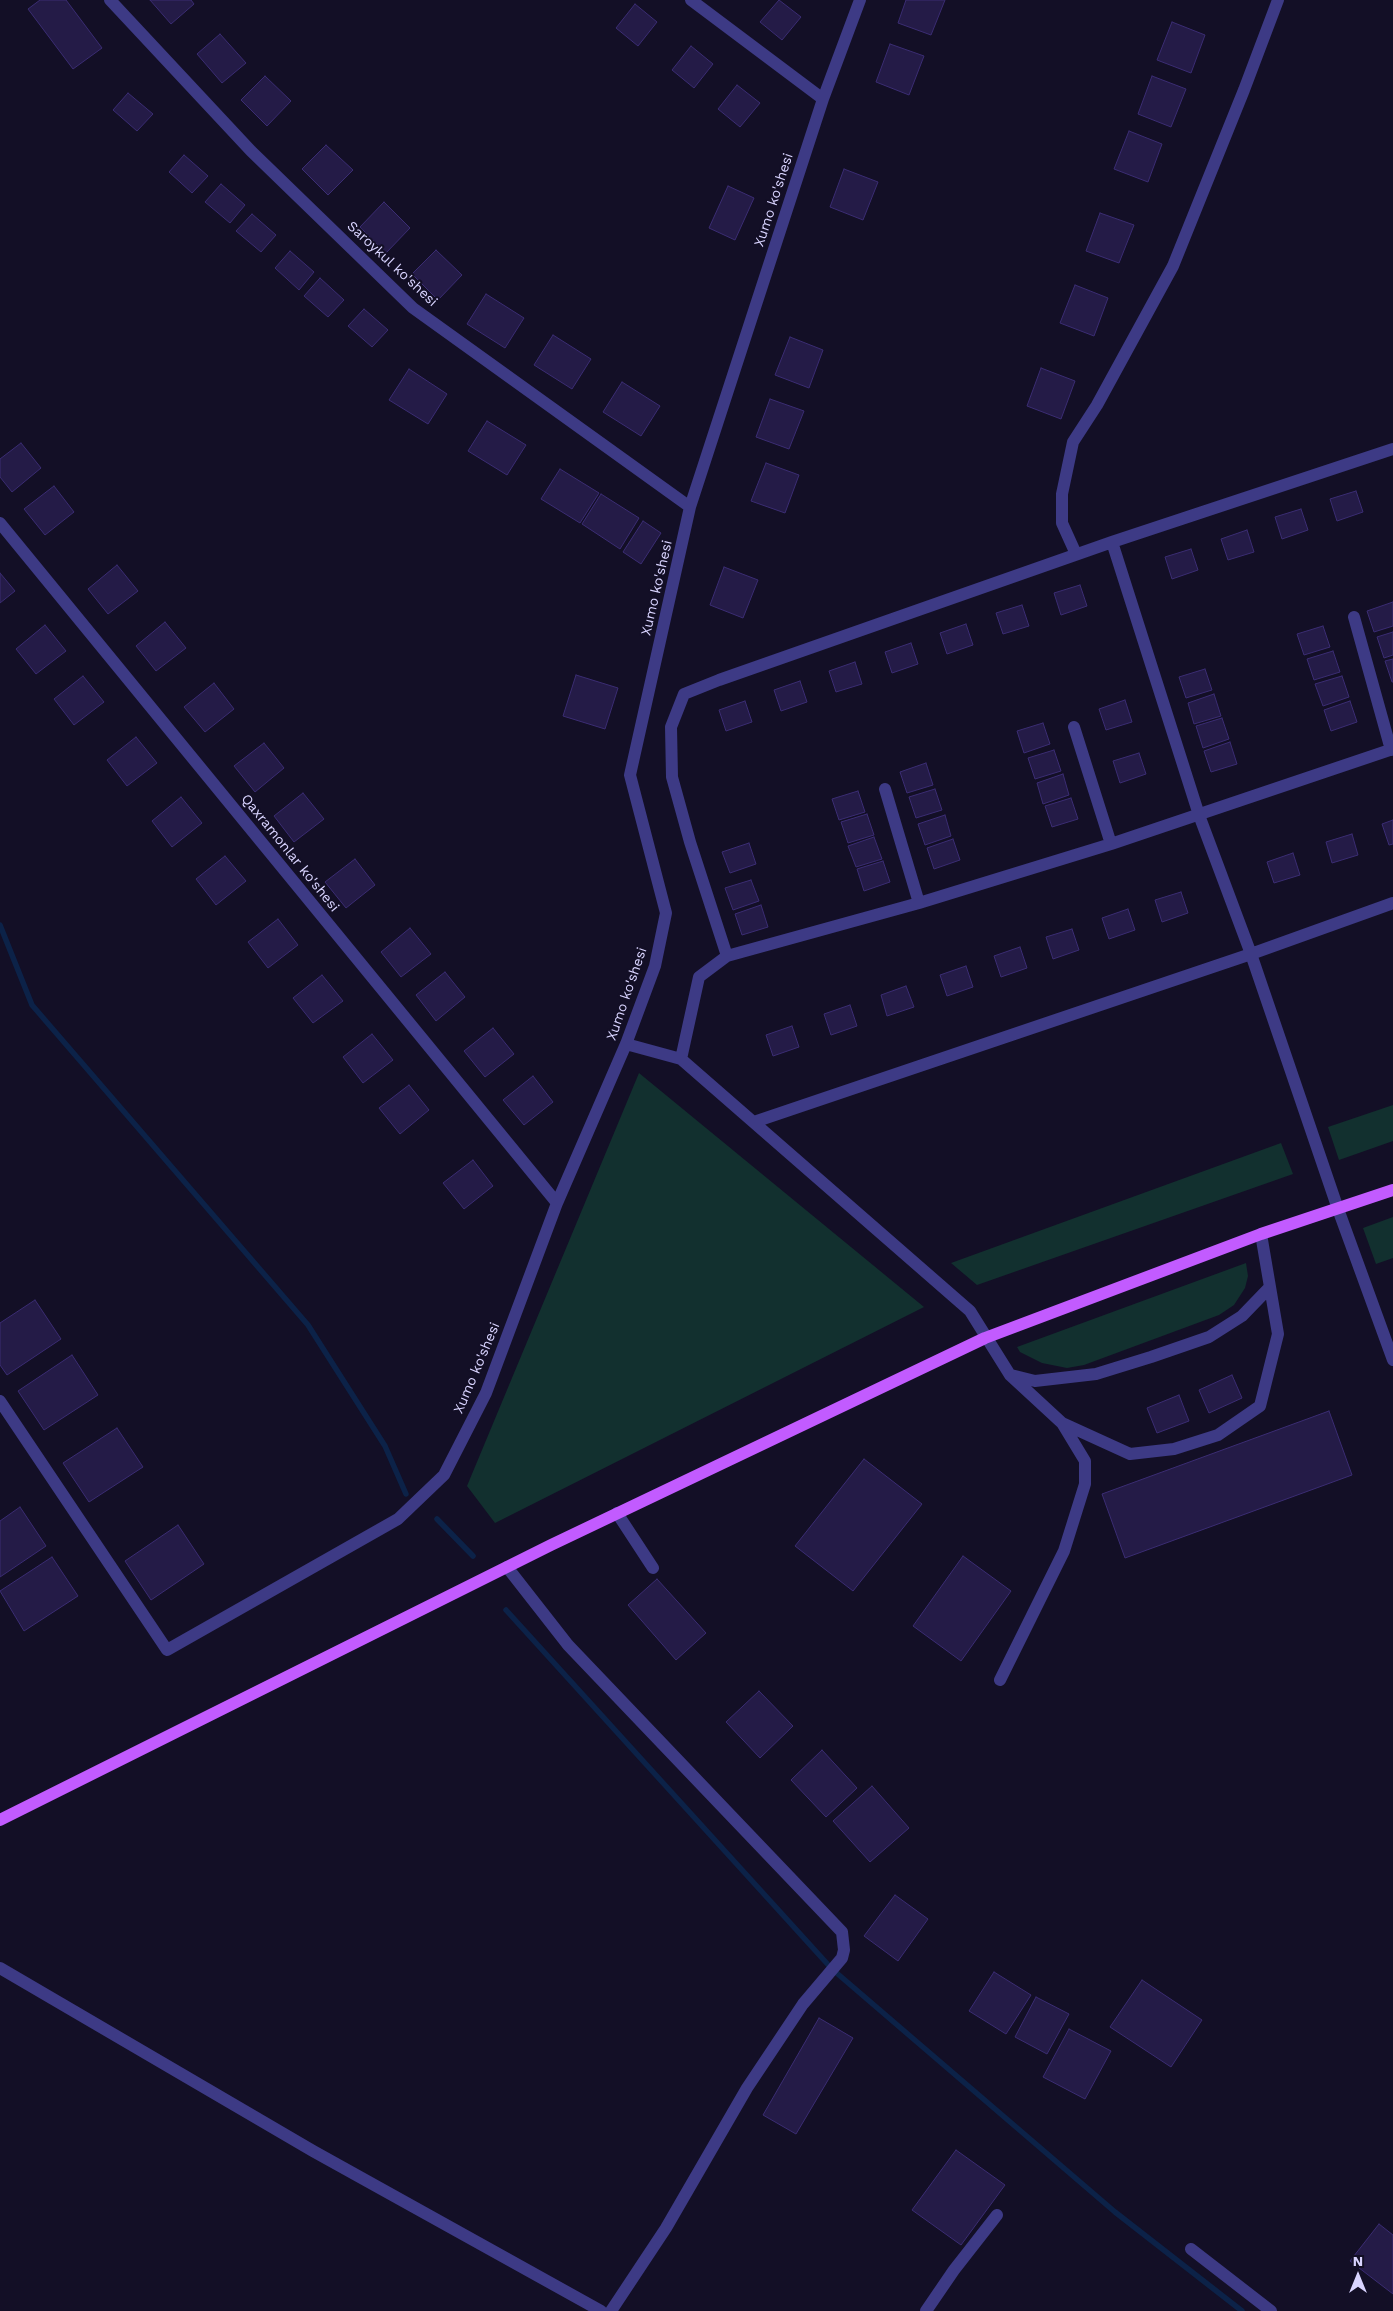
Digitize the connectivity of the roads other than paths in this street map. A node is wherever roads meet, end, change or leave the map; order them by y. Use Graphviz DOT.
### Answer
graph roads {
  1 [pos="110,0"];
  2 [pos="691,0"];
  3 [pos="860,0"];
  4 [pos="1278,0"];
  5 [pos="822,100"];
  6 [pos="1393,449"];
  7 [pos="690,507"];
  8 [pos="0,523"];
  9 [pos="1112,542"];
  10 [pos="1076,554"];
  11 [pos="1354,617"];
  12 [pos="1074,727"];
  13 [pos="1392,750"];
  14 [pos="885,789"];
  15 [pos="1199,814"];
  16 [pos="1111,844"];
  17 [pos="1393,902"];
  18 [pos="919,903"];
  19 [pos="1251,954"];
  20 [pos="727,956"];
  21 [pos="626,1044"];
  22 [pos="681,1059"];
  23 [pos="754,1122"];
  24 [pos="1393,1190"];
  25 [pos="557,1203"];
  26 [pos="1338,1210"];
  27 [pos="1261,1234"];
  28 [pos="1270,1286"];
  29 [pos="985,1338"];
  30 [pos="1393,1360"];
  31 [pos="1010,1375"];
  32 [pos="0,1401"];
  33 [pos="1062,1423"];
  34 [pos="617,1513"];
  35 [pos="507,1567"];
  36 [pos="653,1568"];
  37 [pos="1000,1680"];
  38 [pos="0,1820"];
  39 [pos="0,1968"];
  40 [pos="997,2215"];
  41 [pos="1192,2249"];
  42 [pos="601,2311"];
  43 [pos="611,2311"];
  44 [pos="926,2311"];
  45 [pos="1271,2311"];
  1 -- 7 [label="street, Saroykul ko'shesi"];
  2 -- 5 [label="street"];
  3 -- 5 [label="street, Xumo ko'shesi"];
  4 -- 10 [label="street"];
  5 -- 7 [label="street, Xumo ko'shesi"];
  6 -- 9 [label="street"];
  7 -- 21 [label="street, Xumo ko'shesi"];
  8 -- 25 [label="street, Qaxramonlar ko'shesi"];
  9 -- 10 [label="street"];
  9 -- 15 [label="street"];
  10 -- 20 [label="street"];
  11 -- 13 [label="street"];
  12 -- 16 [label="street"];
  13 -- 15 [label="street"];
  14 -- 18 [label="street"];
  15 -- 16 [label="street"];
  15 -- 19 [label="street"];
  16 -- 18 [label="street"];
  17 -- 19 [label="street"];
  18 -- 20 [label="street"];
  19 -- 23 [label="street"];
  19 -- 26 [label="street"];
  20 -- 22 [label="street"];
  21 -- 22 [label="street"];
  21 -- 25 [label="street, Xumo ko'shesi"];
  22 -- 23 [label="street"];
  23 -- 29 [label="street"];
  24 -- 26 [label="main road"];
  25 -- 32 [label="street, Xumo ko'shesi"];
  26 -- 27 [label="main road"];
  26 -- 30 [label="street"];
  27 -- 28 [label="street"];
  27 -- 29 [label="main road"];
  28 -- 31 [label="street"];
  28 -- 33 [label="street"];
  29 -- 31 [label="street"];
  29 -- 34 [label="main road"];
  31 -- 33 [label="street"];
  33 -- 37 [label="street"];
  34 -- 35 [label="main road"];
  34 -- 36 [label="street"];
  35 -- 38 [label="main road"];
  35 -- 43 [label="street"];
  39 -- 42 [label="street"];
  40 -- 44 [label="street"];
  41 -- 45 [label="street"];
}
